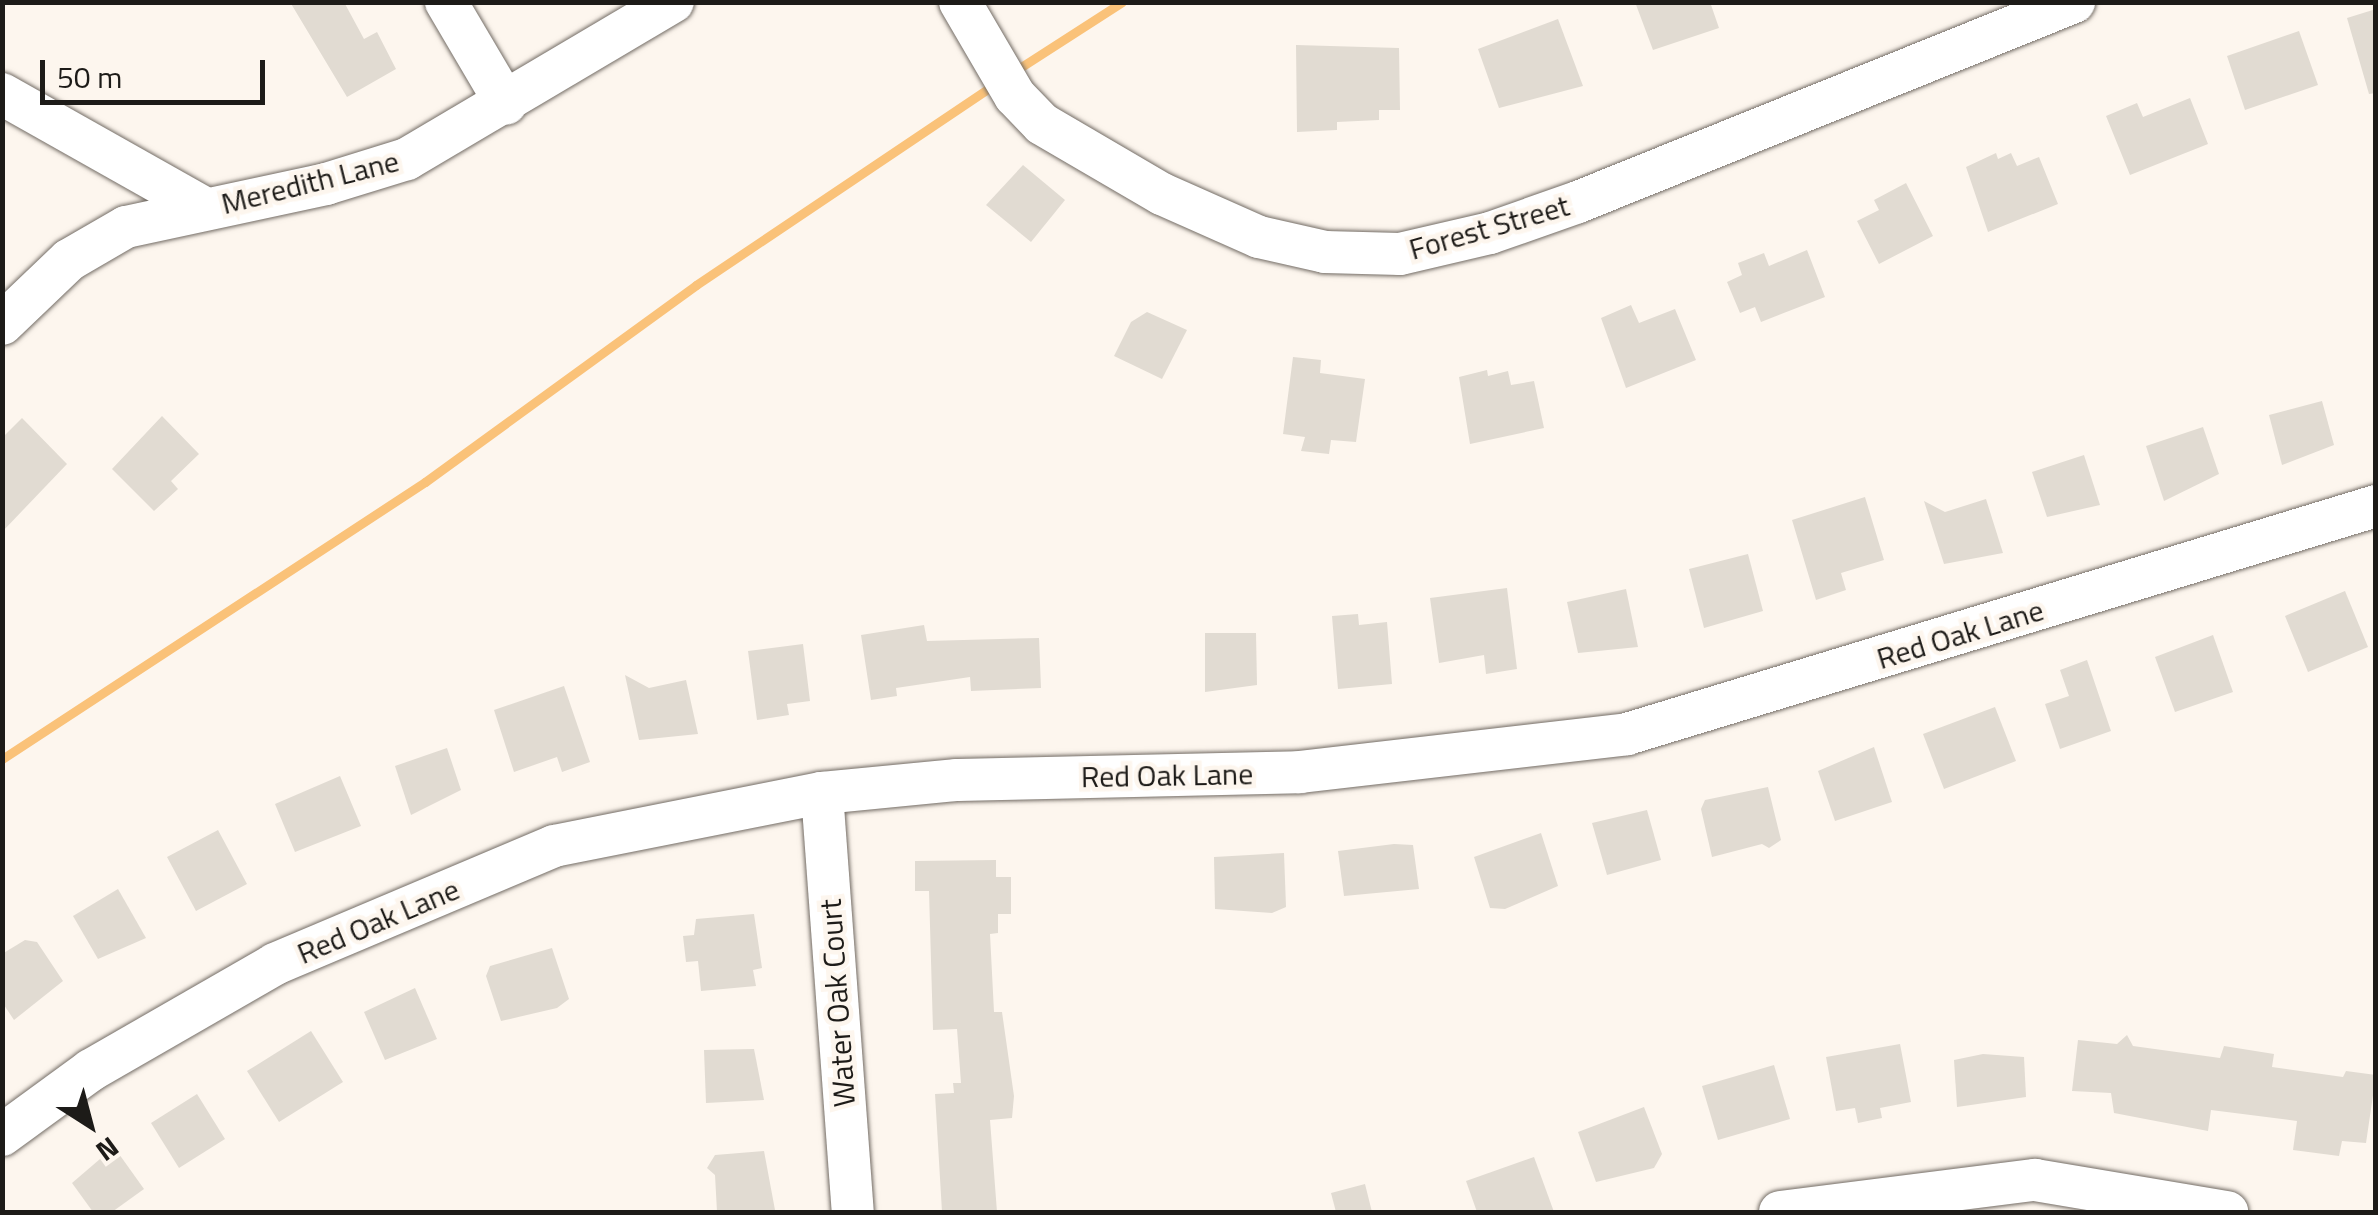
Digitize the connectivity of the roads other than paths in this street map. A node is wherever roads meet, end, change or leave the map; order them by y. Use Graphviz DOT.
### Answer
graph roads {
  1 [pos="446,2"];
  2 [pos="673,2"];
  3 [pos="960,2"];
  4 [pos="2074,2"];
  5 [pos="2,94"];
  6 [pos="506,104"];
  7 [pos="204,208"];
  8 [pos="2,324"];
  9 [pos="2376,506"];
  10 [pos="822,793"];
  11 [pos="2,1136"];
  12 [pos="853,1212"];
  13 [pos="1780,1212"];
  14 [pos="2228,1212"];
  1 -- 6 [label="street"];
  2 -- 6 [label="street, Meredith Lane"];
  3 -- 4 [label="street, Forest Street"];
  5 -- 7 [label="street"];
  6 -- 7 [label="street, Meredith Lane"];
  7 -- 8 [label="street, Meredith Lane"];
  9 -- 10 [label="street, Red Oak Lane"];
  10 -- 11 [label="street, Red Oak Lane"];
  10 -- 12 [label="street, Water Oak Court"];
  13 -- 14 [label="street"];
}
